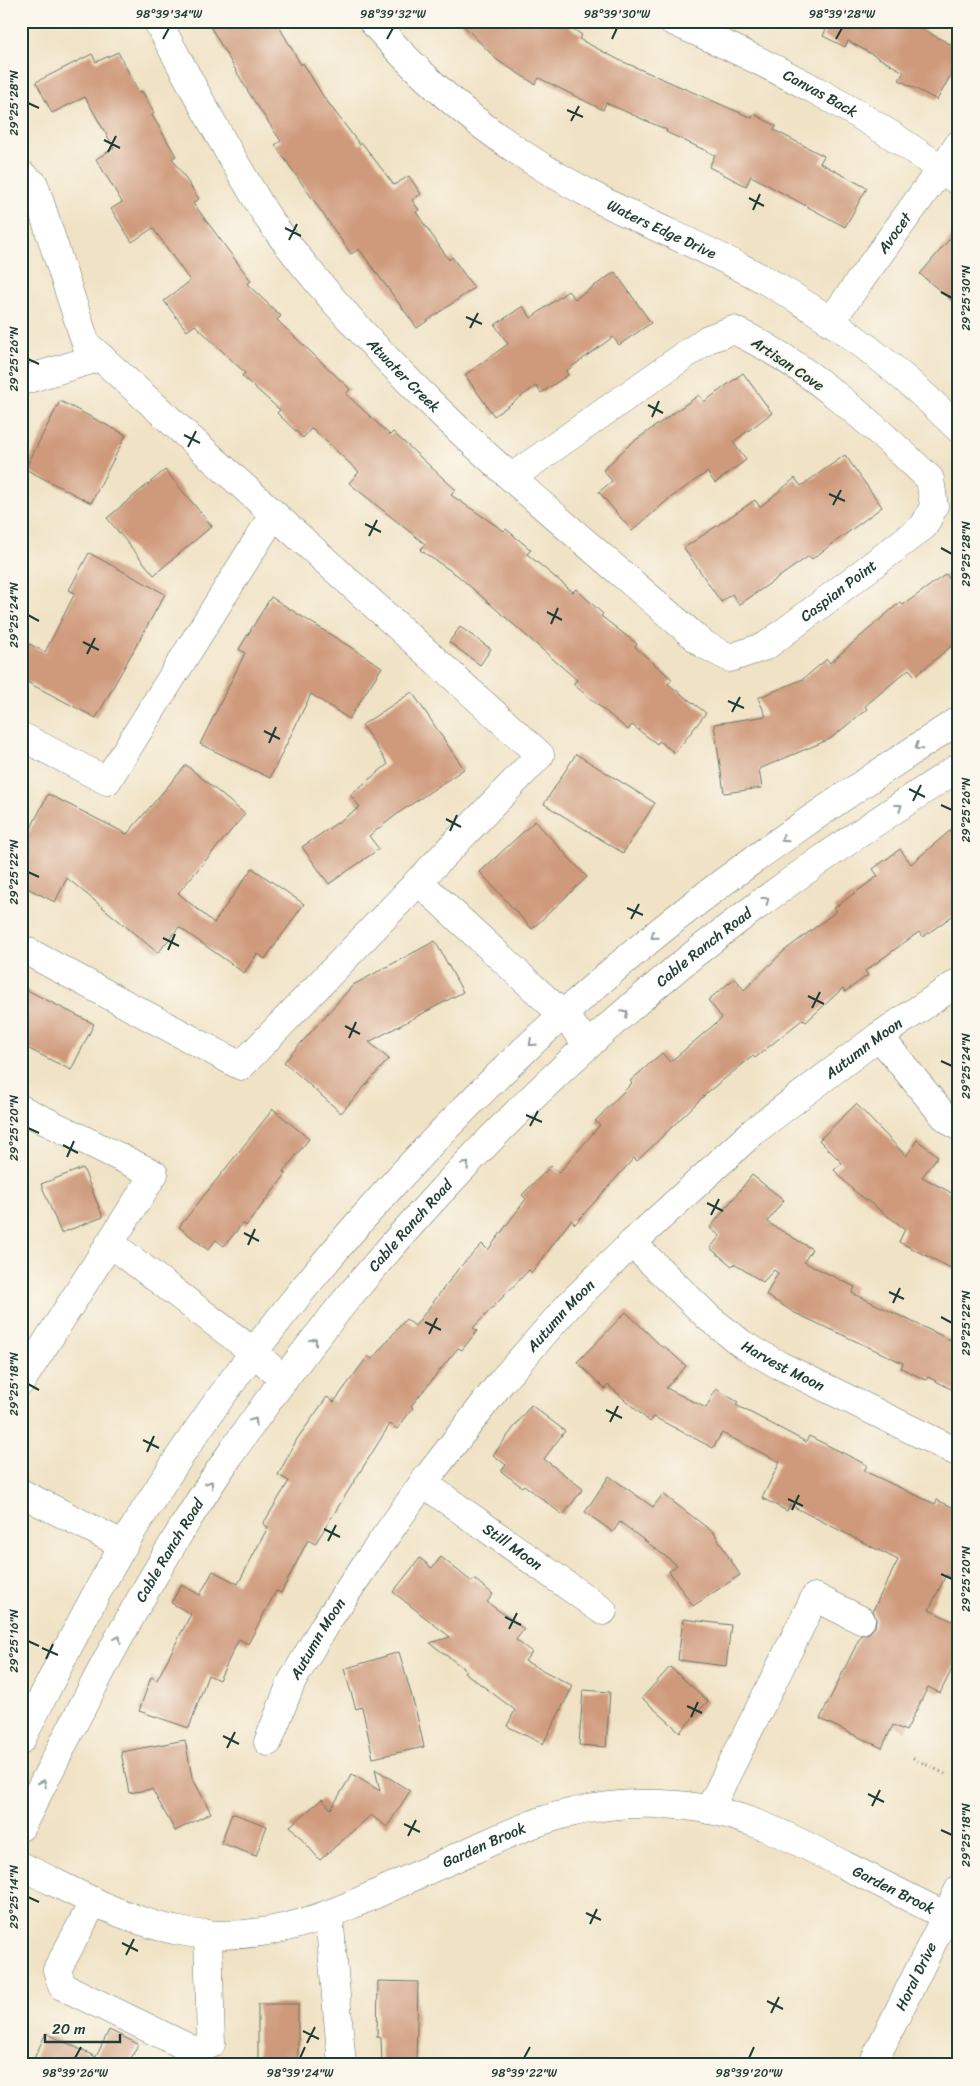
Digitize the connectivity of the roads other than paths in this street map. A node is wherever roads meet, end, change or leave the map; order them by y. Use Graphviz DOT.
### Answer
graph roads {
  1 [pos="157,21"];
  2 [pos="372,21"];
  3 [pos="672,21"];
  4 [pos="959,144"];
  5 [pos="21,174"];
  6 [pos="950,175"];
  7 [pos="830,322"];
  8 [pos="101,357"];
  9 [pos="21,381"];
  10 [pos="959,428"];
  11 [pos="512,477"];
  12 [pos="934,506"];
  13 [pos="274,514"];
  14 [pos="730,658"];
  15 [pos="959,720"];
  16 [pos="22,737"];
  17 [pos="959,767"];
  18 [pos="418,881"];
  19 [pos="21,948"];
  20 [pos="959,982"];
  21 [pos="563,1015"];
  22 [pos="879,1036"];
  23 [pos="589,1045"];
  24 [pos="21,1109"];
  25 [pos="959,1127"];
  26 [pos="110,1243"];
  27 [pos="632,1243"];
  28 [pos="255,1353"];
  29 [pos="284,1380"];
  30 [pos="21,1382"];
  31 [pos="959,1453"];
  32 [pos="424,1483"];
  33 [pos="21,1493"];
  34 [pos="124,1545"];
  35 [pos="603,1611"];
  36 [pos="861,1620"];
  37 [pos="21,1740"];
  38 [pos="268,1742"];
  39 [pos="708,1810"];
  40 [pos="21,1827"];
  41 [pos="21,1866"];
  42 [pos="959,1889"];
  43 [pos="94,1901"];
  44 [pos="329,1915"];
  45 [pos="946,1916"];
  46 [pos="208,1934"];
  47 [pos="212,2054"];
  48 [pos="342,2065"];
  49 [pos="872,2065"];
  1 -- 11 [label="street, Atwater Creek"];
  2 -- 7 [label="street, Waters Edge Drive"];
  3 -- 6 [label="street, Canvas Back"];
  4 -- 6 [label="street, Avocet"];
  5 -- 8 [label="street"];
  6 -- 7 [label="street, Avocet"];
  7 -- 10 [label="street, Waters Edge Drive"];
  8 -- 9 [label="street"];
  8 -- 13 [label="street"];
  11 -- 12 [label="street, Artisan Cove"];
  11 -- 14 [label="street, Atwater Creek"];
  12 -- 14 [label="street, Caspian Point"];
  13 -- 16 [label="street"];
  13 -- 18 [label="street"];
  15 -- 21 [label="street, one-way"];
  23 -- 17 [label="street, Cable Ranch Road, one-way"];
  18 -- 19 [label="street"];
  18 -- 21 [label="street"];
  20 -- 22 [label="street, Autumn Moon"];
  21 -- 23 [label="street"];
  21 -- 28 [label="street, one-way"];
  22 -- 25 [label="street"];
  22 -- 27 [label="street, Autumn Moon"];
  29 -- 23 [label="street, Cable Ranch Road, one-way"];
  24 -- 26 [label="street"];
  26 -- 28 [label="street"];
  26 -- 30 [label="street"];
  27 -- 31 [label="street, Harvest Moon"];
  27 -- 32 [label="street, Autumn Moon"];
  28 -- 29 [label="street"];
  28 -- 34 [label="street"];
  40 -- 29 [label="street, Cable Ranch Road, one-way"];
  32 -- 35 [label="street, Still Moon"];
  32 -- 38 [label="street, Autumn Moon"];
  33 -- 34 [label="street"];
  34 -- 37 [label="street"];
  36 -- 39 [label="street"];
  39 -- 44 [label="street, Garden Brook"];
  39 -- 45 [label="street, Garden Brook"];
  41 -- 43 [label="street, Garden Brook"];
  42 -- 45 [label="street, Horal Drive"];
  43 -- 46 [label="street, Garden Brook"];
  43 -- 47 [label="street"];
  44 -- 46 [label="street, Garden Brook"];
  44 -- 48 [label="street"];
  45 -- 49 [label="street, Horal Drive"];
  46 -- 47 [label="street"];
}
